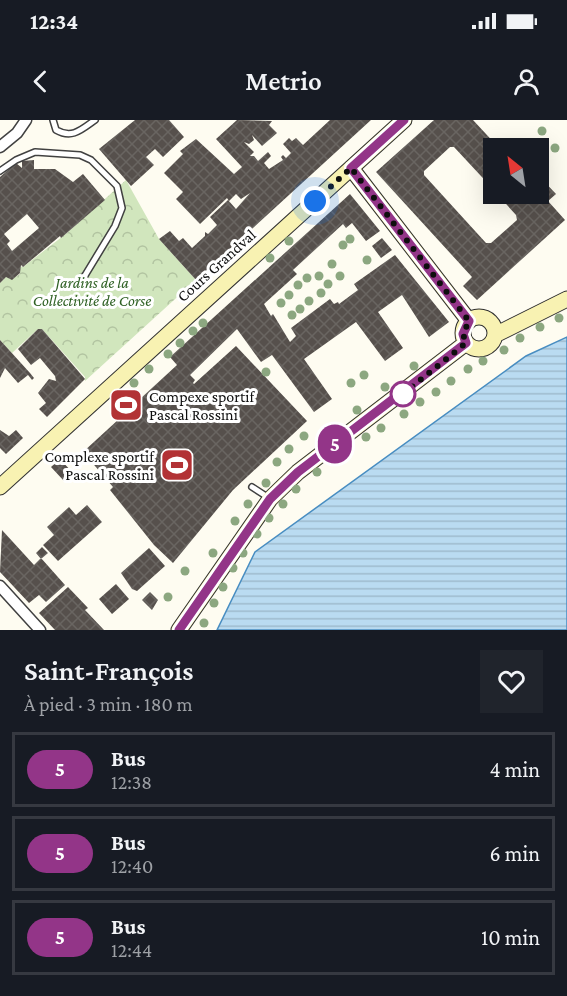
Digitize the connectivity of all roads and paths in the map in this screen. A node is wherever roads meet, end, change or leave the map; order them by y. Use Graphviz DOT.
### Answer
graph roads {
  1 [pos="26,120"];
  2 [pos="53,120"];
  3 [pos="95,120"];
  4 [pos="404,120"];
  5 [pos="0,147"];
  6 [pos="351,168"];
  7 [pos="0,171"];
  8 [pos="81,282"];
  9 [pos="567,299"];
  10 [pos="469,321"];
  11 [pos="495,335"];
  12 [pos="466,343"];
  13 [pos="0,487"];
  14 [pos="252,488"];
  15 [pos="270,499"];
  16 [pos="0,586"];
  17 [pos="40,630"];
  18 [pos="179,630"];
  1 -- 5 [label="street"];
  2 -- 3 [label="lane"];
  4 -- 6 [label="main road, Cours Grandval"];
  6 -- 10 [label="main road"];
  6 -- 13 [label="main road, Cours Grandval"];
  7 -- 8 [label="lane"];
  9 -- 11 [label="main road"];
  10 -- 11 [label="main road"];
  10 -- 12 [label="main road"];
  11 -- 12 [label="main road"];
  12 -- 15 [label="main road"];
  14 -- 15 [label="lane"];
  15 -- 18 [label="main road"];
  16 -- 17 [label="street"];
}
